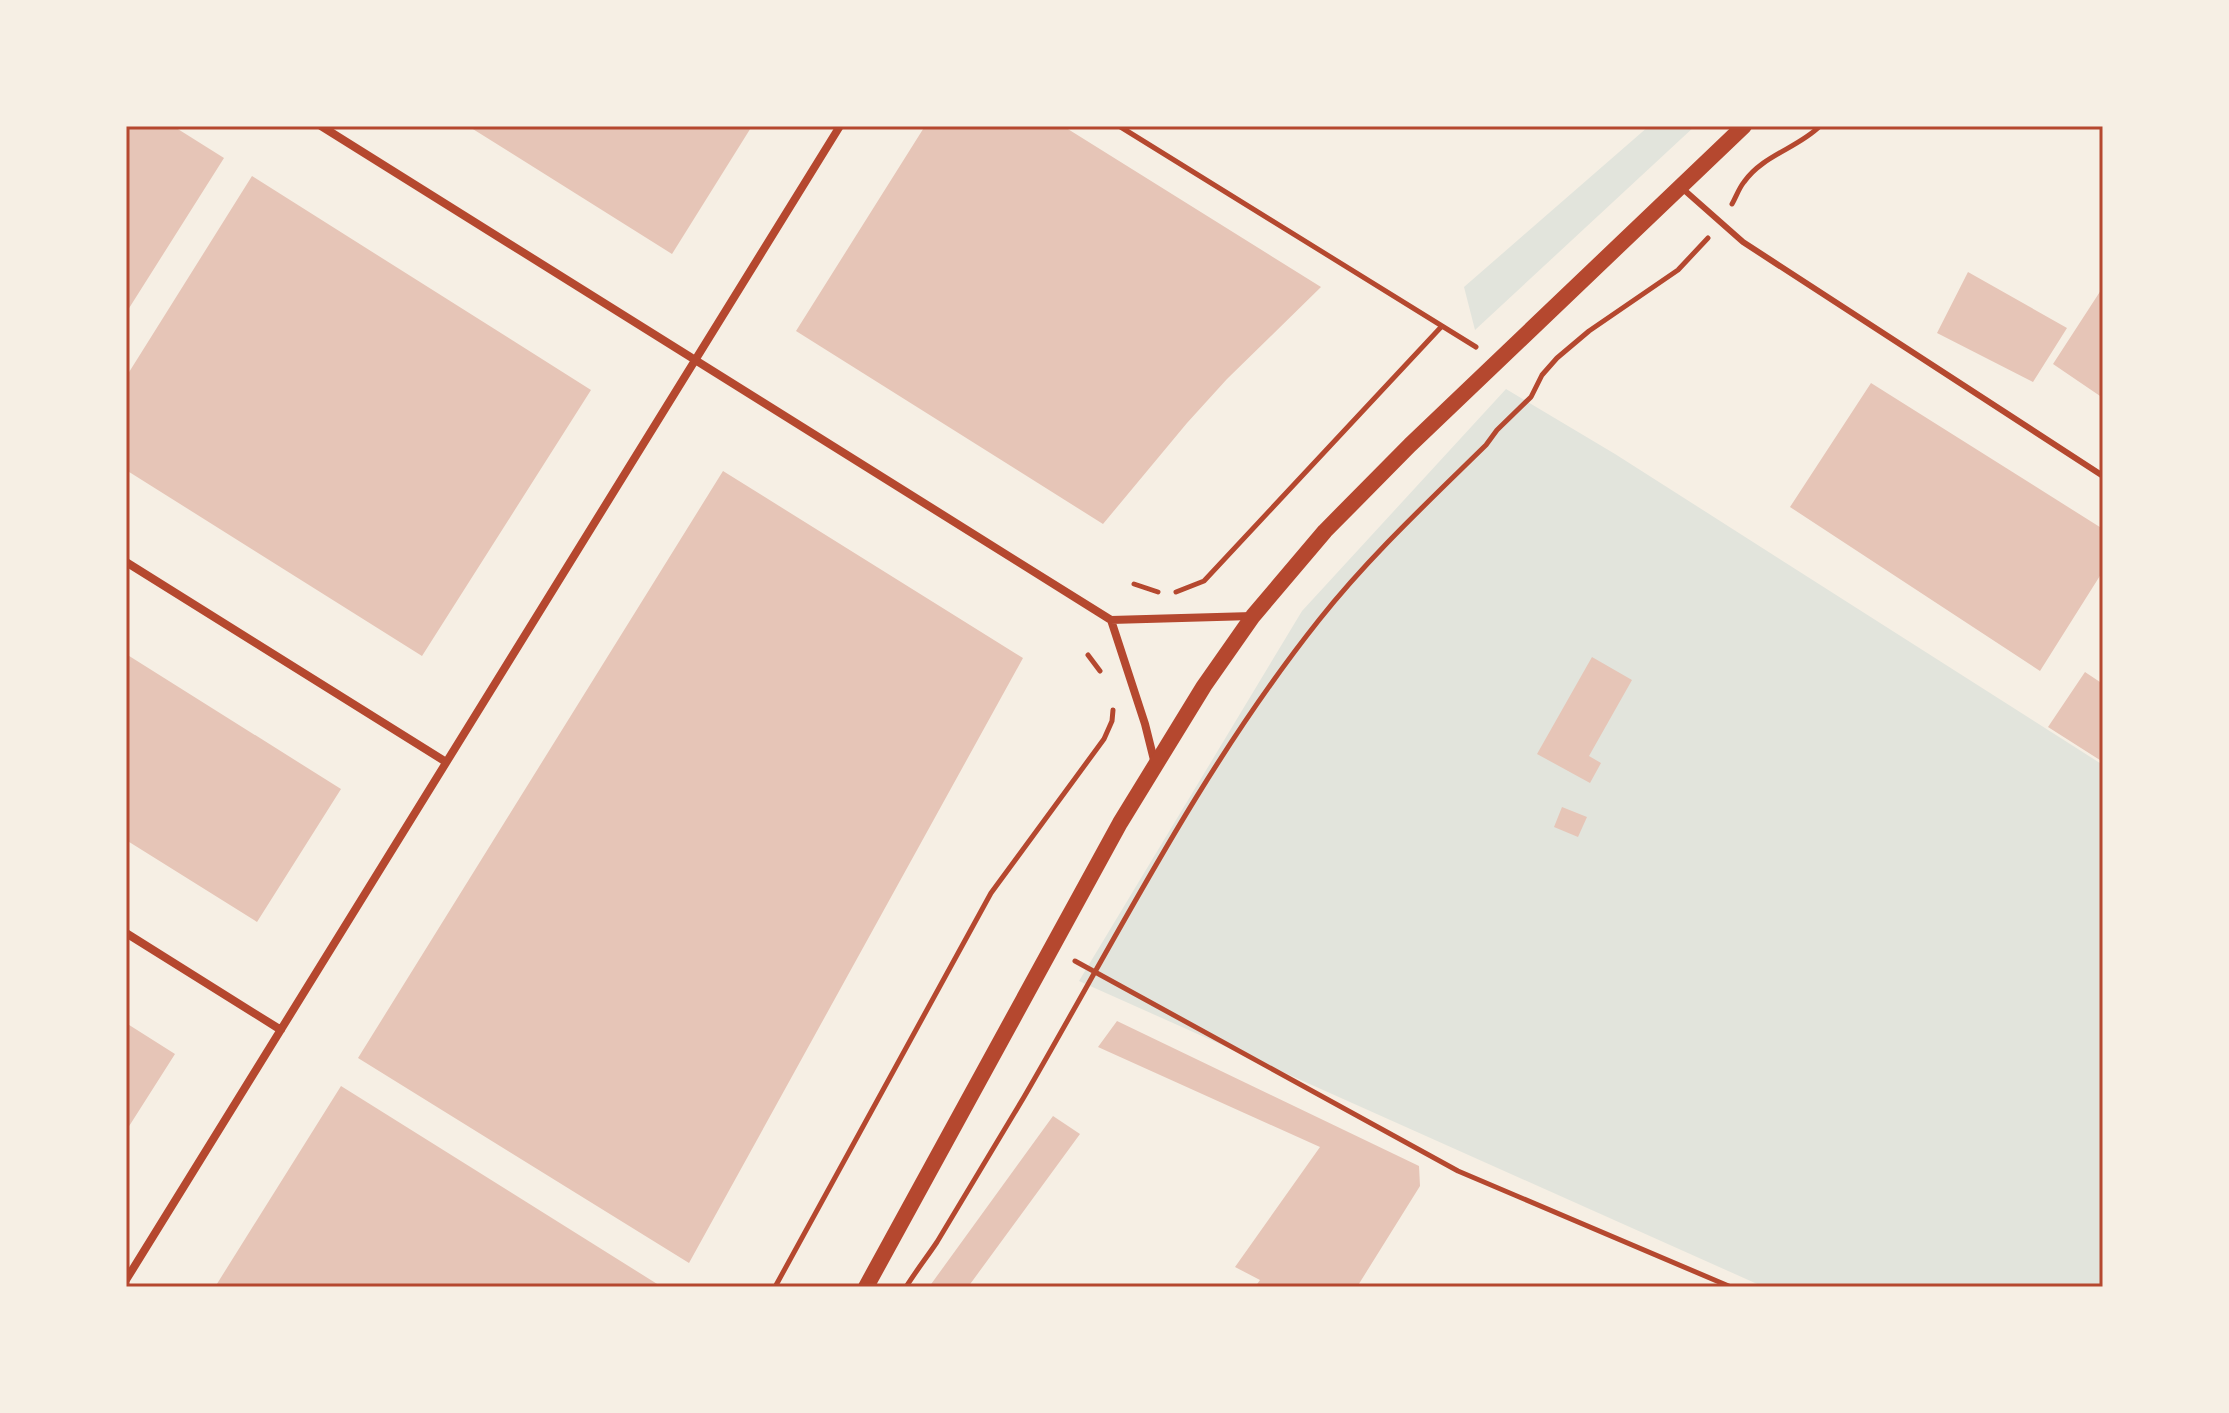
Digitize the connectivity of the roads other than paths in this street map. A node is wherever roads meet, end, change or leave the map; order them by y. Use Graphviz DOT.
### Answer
graph roads {
  1 [pos="321,126"];
  2 [pos="840,126"];
  3 [pos="1744,126"];
  4 [pos="1680,186"];
  5 [pos="695,360"];
  6 [pos="2103,476"];
  7 [pos="126,562"];
  8 [pos="1253,616"];
  9 [pos="1111,620"];
  10 [pos="446,762"];
  11 [pos="1155,764"];
  12 [pos="126,933"];
  13 [pos="281,1030"];
  14 [pos="126,1280"];
  15 [pos="866,1287"];
  1 -- 5 [label="street"];
  2 -- 5 [label="street"];
  3 -- 4 [label="main road"];
  4 -- 6 [label="lane"];
  4 -- 8 [label="main road"];
  5 -- 9 [label="street"];
  5 -- 10 [label="street"];
  7 -- 10 [label="street"];
  8 -- 9 [label="street"];
  8 -- 11 [label="main road"];
  9 -- 11 [label="street"];
  10 -- 13 [label="street"];
  11 -- 15 [label="main road"];
  12 -- 13 [label="street"];
  13 -- 14 [label="street"];
}
